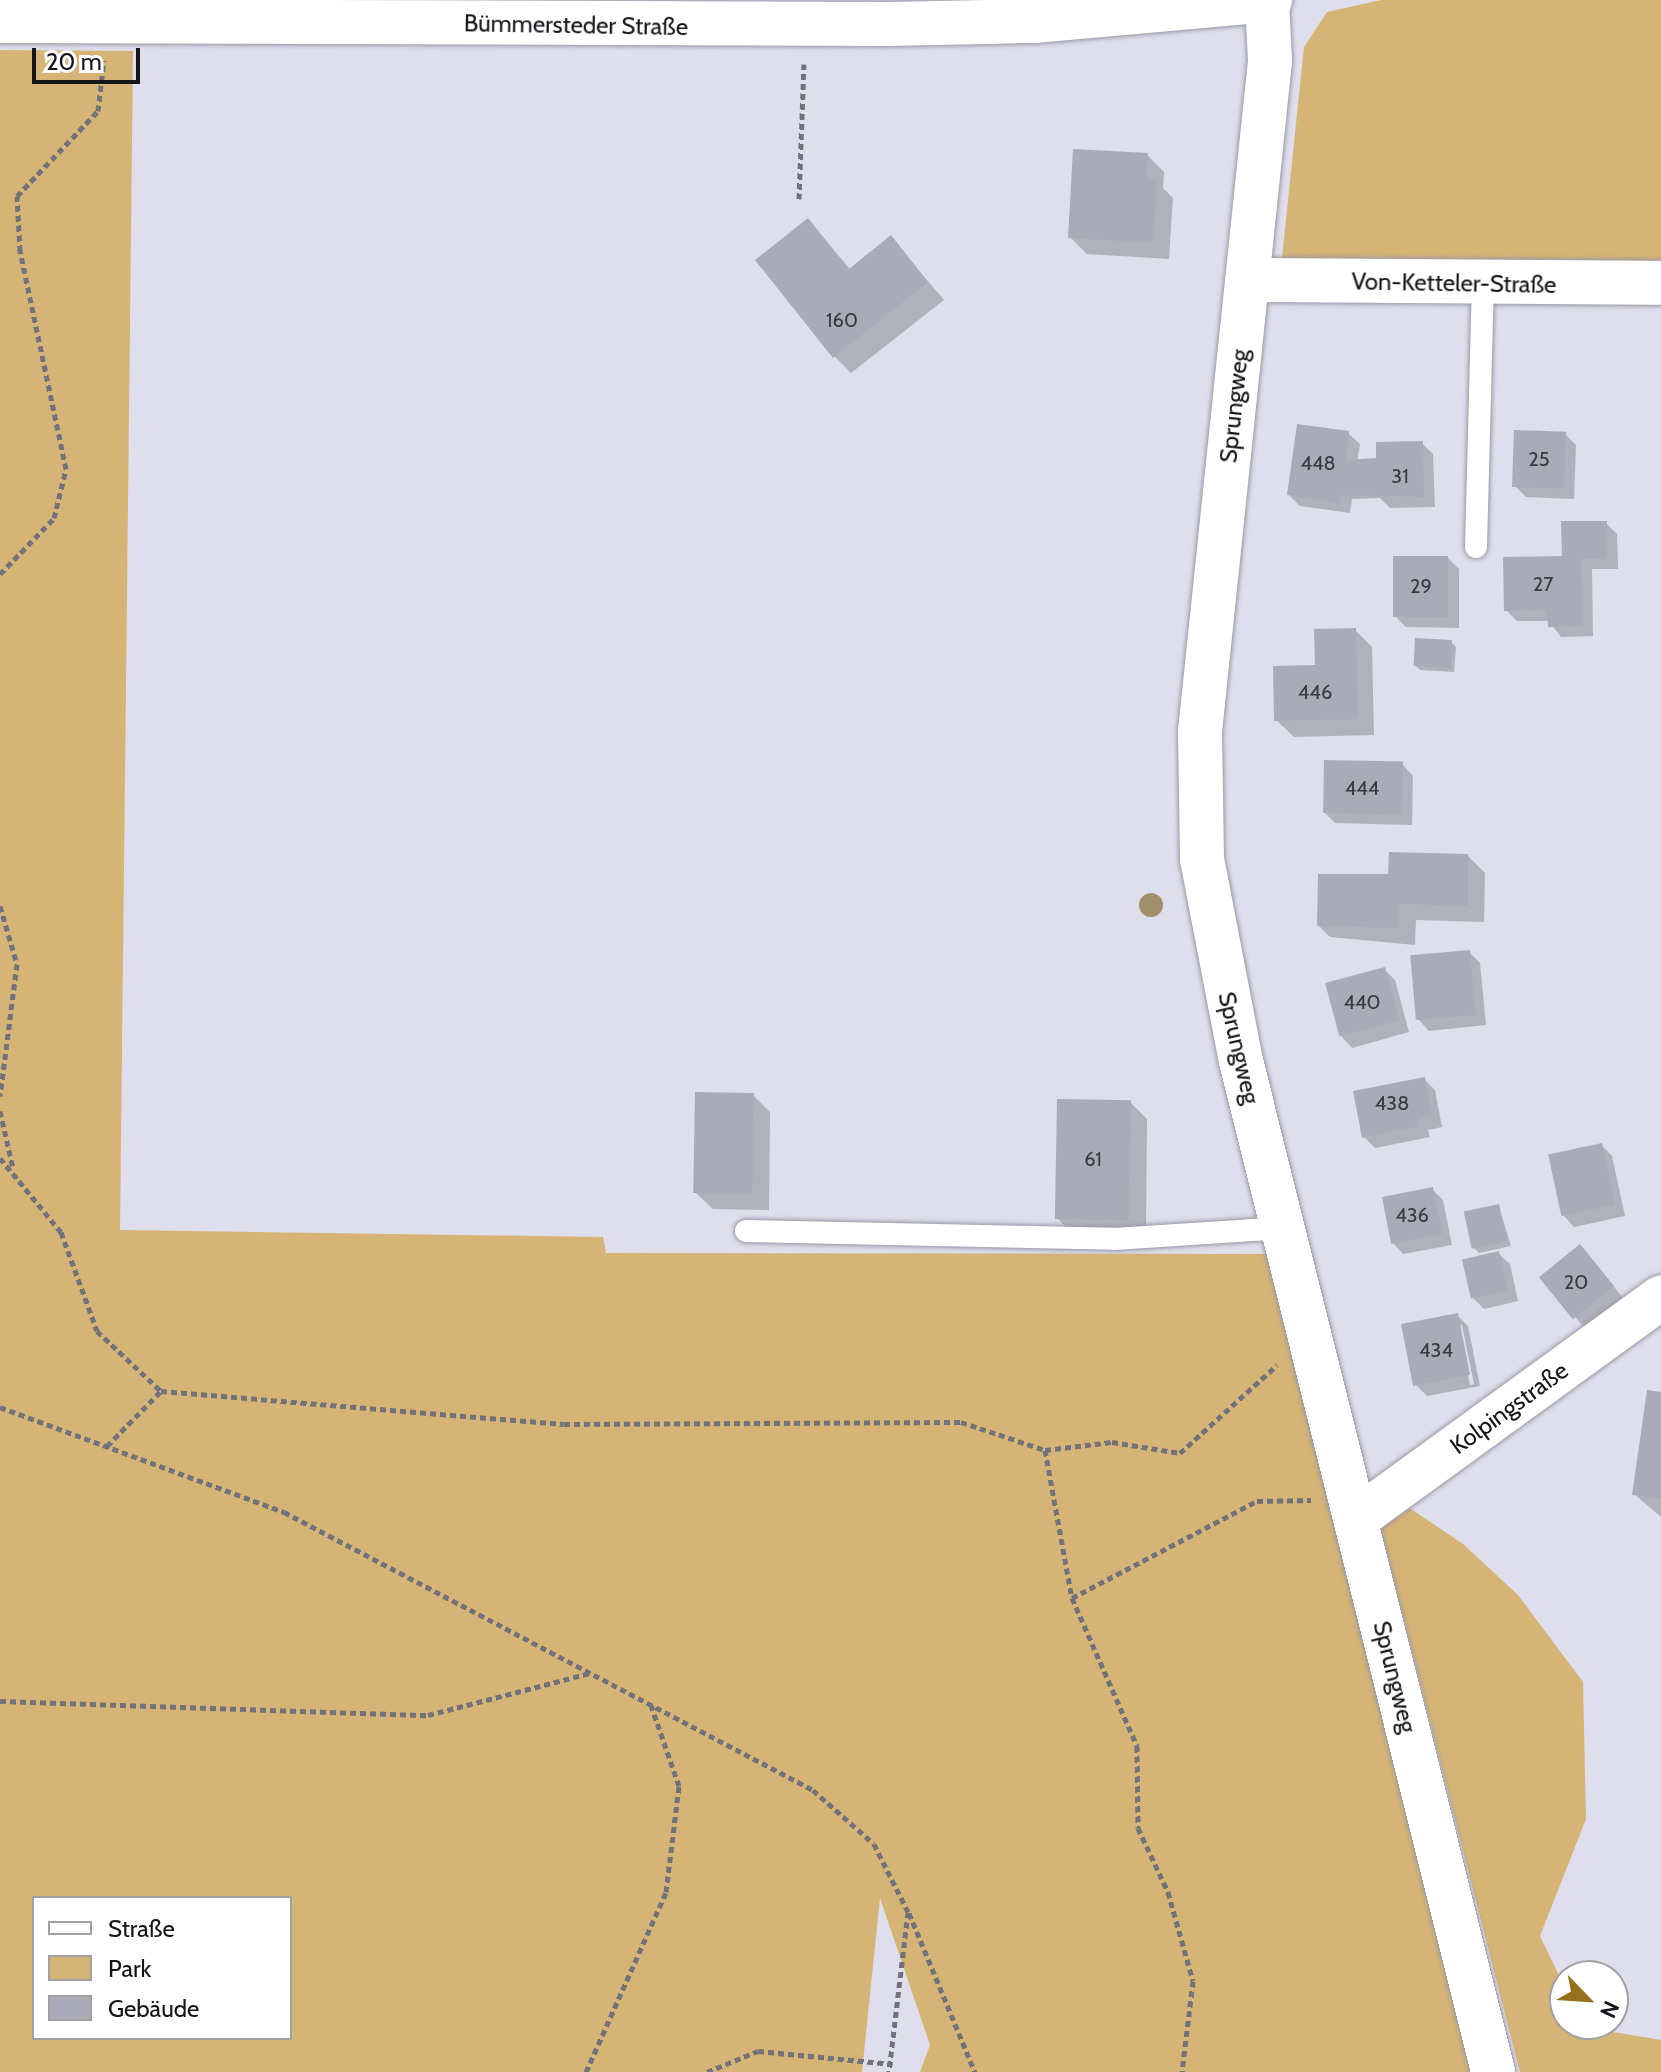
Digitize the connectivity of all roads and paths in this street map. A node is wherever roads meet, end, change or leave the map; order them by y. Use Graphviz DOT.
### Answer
graph roads {
  1 [pos="1268,0"];
  2 [pos="0,21"];
  3 [pos="109,23"];
  4 [pos="804,72"];
  5 [pos="799,199"];
  6 [pos="1248,280"];
  7 [pos="1661,283"];
  8 [pos="1483,285"];
  9 [pos="1476,547"];
  10 [pos="0,574"];
  11 [pos="0,908"];
  12 [pos="0,1096"];
  13 [pos="0,1111"];
  14 [pos="0,1158"];
  15 [pos="13,1169"];
  16 [pos="1282,1228"];
  17 [pos="746,1231"];
  18 [pos="1661,1297"];
  19 [pos="1317,1352"];
  20 [pos="161,1391"];
  21 [pos="0,1407"];
  22 [pos="107,1446"];
  23 [pos="1045,1450"];
  24 [pos="1352,1504"];
  25 [pos="1072,1598"];
  26 [pos="591,1673"];
  27 [pos="0,1701"];
  28 [pos="651,1705"];
  29 [pos="908,1912"];
  30 [pos="892,2064"];
  31 [pos="586,2072"];
  32 [pos="707,2072"];
  33 [pos="889,2072"];
  34 [pos="975,2072"];
  35 [pos="1182,2072"];
  36 [pos="1493,2072"];
  1 -- 3 [label="street, Bümmersteder Straße"];
  1 -- 6 [label="street, Sprungweg"];
  2 -- 3 [label="street, Bümmersteder Straße"];
  3 -- 10 [label="path"];
  4 -- 5 [label="path"];
  6 -- 8 [label="street, Von-Ketteler-Straße"];
  6 -- 16 [label="street, Sprungweg"];
  7 -- 8 [label="street, Von-Ketteler-Straße"];
  8 -- 9 [label="lane"];
  11 -- 12 [label="path"];
  13 -- 15 [label="path"];
  14 -- 15 [label="path"];
  15 -- 20 [label="path"];
  16 -- 17 [label="lane"];
  16 -- 19 [label="street, Sprungweg"];
  18 -- 24 [label="street, Kolpingstraße"];
  19 -- 23 [label="path"];
  19 -- 24 [label="street, Sprungweg"];
  20 -- 22 [label="path"];
  20 -- 23 [label="path"];
  21 -- 22 [label="path"];
  22 -- 26 [label="path"];
  23 -- 25 [label="path"];
  24 -- 25 [label="path"];
  24 -- 36 [label="street, Sprungweg"];
  25 -- 35 [label="path"];
  26 -- 27 [label="path"];
  26 -- 28 [label="path"];
  28 -- 29 [label="path"];
  28 -- 31 [label="path"];
  29 -- 30 [label="path"];
  29 -- 34 [label="path"];
  30 -- 32 [label="path"];
  30 -- 33 [label="path"];
}
